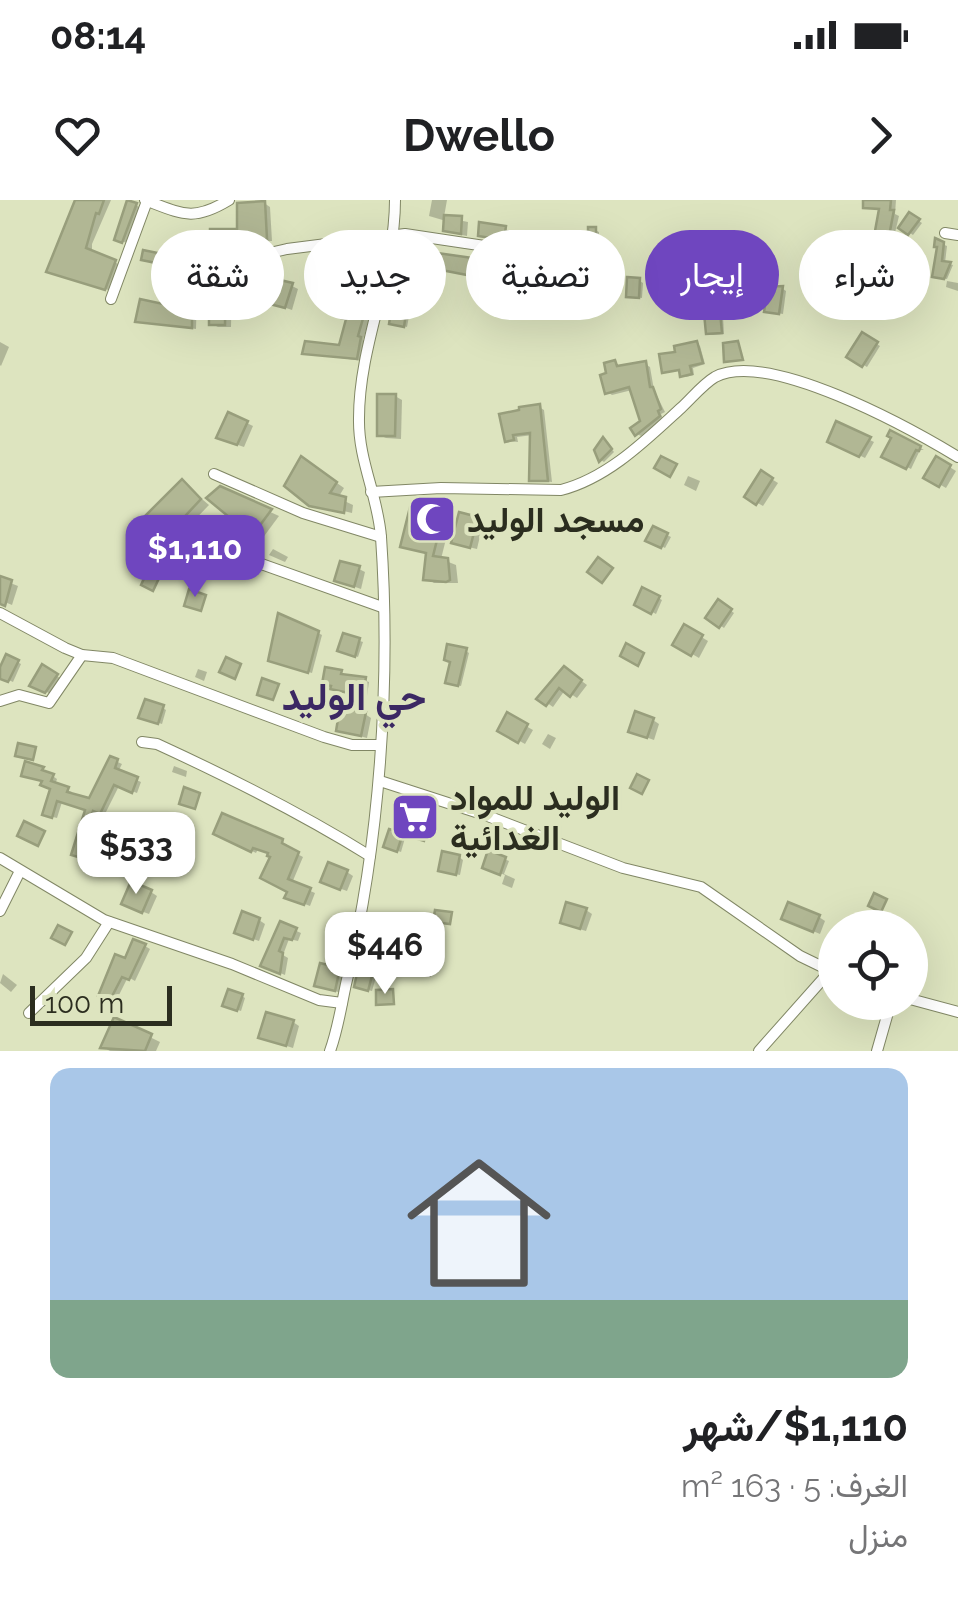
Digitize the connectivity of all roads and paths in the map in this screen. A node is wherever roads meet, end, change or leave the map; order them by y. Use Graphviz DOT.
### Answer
graph roads {
  1 [pos="146,200"];
  2 [pos="229,200"];
  3 [pos="396,200"];
  4 [pos="393,230"];
  5 [pos="945,234"];
  6 [pos="958,235"];
  7 [pos="111,299"];
  8 [pos="377,320"];
  9 [pos="958,457"];
  10 [pos="214,474"];
  11 [pos="372,492"];
  12 [pos="381,537"];
  13 [pos="169,538"];
  14 [pos="382,607"];
  15 [pos="0,613"];
  16 [pos="82,654"];
  17 [pos="0,701"];
  18 [pos="142,742"];
  19 [pos="379,745"];
  20 [pos="380,781"];
  21 [pos="370,856"];
  22 [pos="0,858"];
  23 [pos="20,871"];
  24 [pos="0,911"];
  25 [pos="109,922"];
  26 [pos="818,965"];
  27 [pos="818,987"];
  28 [pos="342,1003"];
  29 [pos="928,1004"];
  30 [pos="958,1012"];
  31 [pos="29,1013"];
  32 [pos="886,1020"];
  33 [pos="330,1051"];
  34 [pos="759,1051"];
  35 [pos="878,1051"];
  1 -- 2 [label="street"];
  1 -- 7 [label="street"];
  3 -- 4 [label="street"];
  5 -- 6 [label="street"];
  8 -- 11 [label="street"];
  9 -- 11 [label="street"];
  10 -- 12 [label="street"];
  11 -- 12 [label="street"];
  12 -- 14 [label="street"];
  13 -- 14 [label="street"];
  14 -- 19 [label="street"];
  15 -- 16 [label="street"];
  16 -- 17 [label="street"];
  16 -- 19 [label="street"];
  18 -- 21 [label="street"];
  19 -- 20 [label="street"];
  20 -- 21 [label="street"];
  20 -- 26 [label="street"];
  21 -- 28 [label="street"];
  22 -- 23 [label="street"];
  23 -- 24 [label="street"];
  23 -- 25 [label="street"];
  25 -- 28 [label="street"];
  25 -- 31 [label="street"];
  27 -- 34 [label="street"];
  28 -- 33 [label="street"];
  29 -- 30 [label="street"];
  32 -- 35 [label="street"];
}
